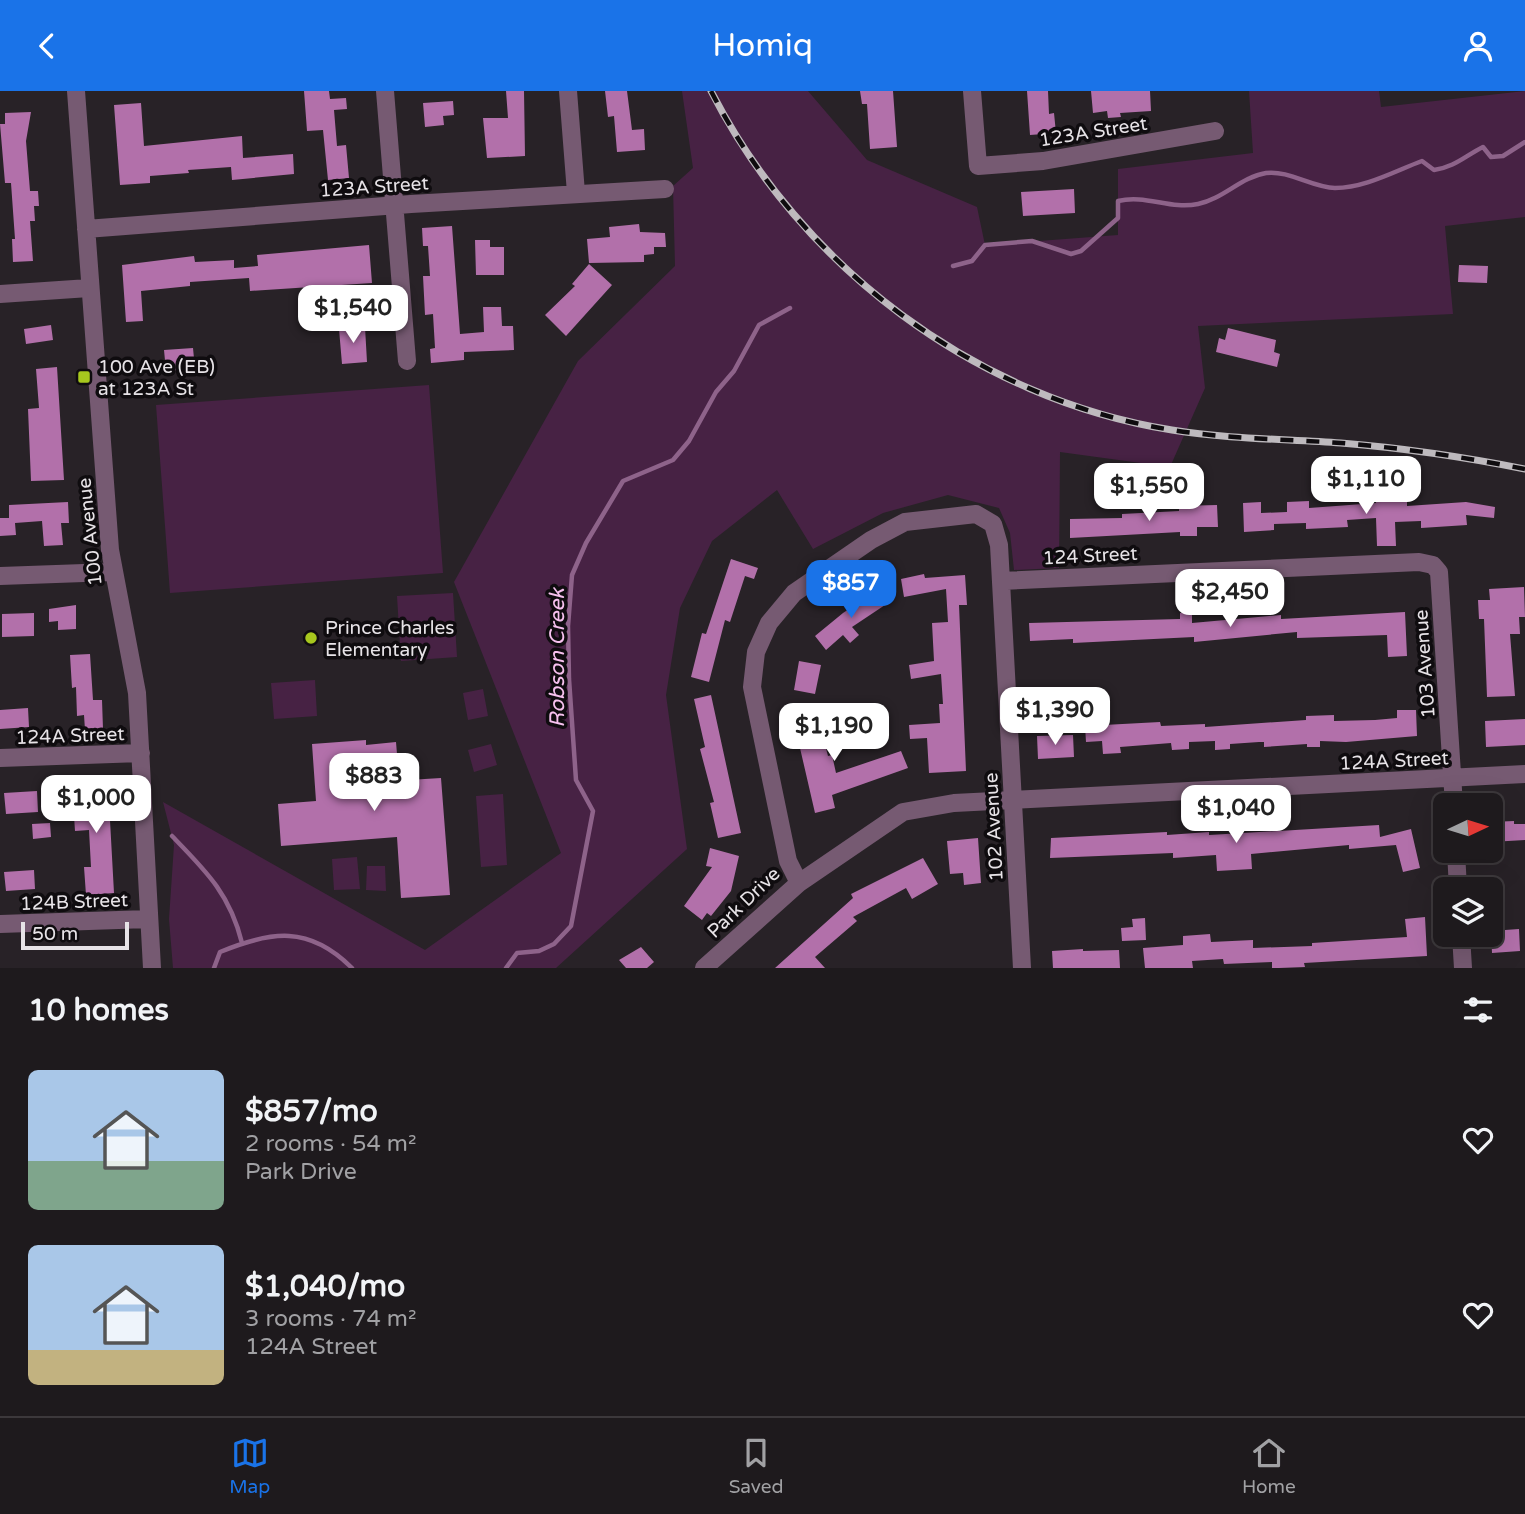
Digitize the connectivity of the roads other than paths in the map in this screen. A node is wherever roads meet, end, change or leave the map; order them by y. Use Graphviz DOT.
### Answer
graph roads {
  1 [pos="76,91"];
  2 [pos="385,91"];
  3 [pos="568,91"];
  4 [pos="972,91"];
  5 [pos="1215,131"];
  6 [pos="665,189"];
  7 [pos="576,193"];
  8 [pos="395,205"];
  9 [pos="86,229"];
  10 [pos="89,288"];
  11 [pos="0,294"];
  12 [pos="407,361"];
  13 [pos="989,519"];
  14 [pos="1433,565"];
  15 [pos="112,572"];
  16 [pos="0,576"];
  17 [pos="1001,581"];
  18 [pos="141,753"];
  19 [pos="0,758"];
  20 [pos="1525,774"];
  21 [pos="1452,778"];
  22 [pos="1453,793"];
  23 [pos="1013,801"];
  24 [pos="799,883"];
  25 [pos="148,919"];
  26 [pos="0,924"];
  27 [pos="1462,947"];
  28 [pos="152,968"];
  29 [pos="704,968"];
  30 [pos="1022,968"];
  31 [pos="1463,968"];
  1 -- 9 [label="street, 100 Avenue"];
  2 -- 8 [label="street"];
  3 -- 7 [label="street"];
  4 -- 5 [label="street, 123A Street"];
  6 -- 7 [label="street, 123A Street"];
  7 -- 8 [label="street, 123A Street"];
  8 -- 9 [label="street, 123A Street"];
  8 -- 12 [label="street"];
  9 -- 10 [label="street, 100 Avenue"];
  10 -- 11 [label="street"];
  10 -- 15 [label="street, 100 Avenue"];
  13 -- 17 [label="street, 102 Avenue"];
  13 -- 24 [label="street, Park Drive"];
  14 -- 17 [label="street, 124 Street"];
  14 -- 21 [label="street, 103 Avenue"];
  15 -- 16 [label="street"];
  15 -- 18 [label="street, 100 Avenue"];
  17 -- 23 [label="street, 102 Avenue"];
  18 -- 19 [label="street, 124A Street"];
  18 -- 25 [label="street, 100 Avenue"];
  20 -- 21 [label="street, 124A Street"];
  21 -- 22 [label="street, 103 Avenue"];
  21 -- 23 [label="street, 124A Street"];
  23 -- 24 [label="street, 124A Street"];
  23 -- 30 [label="street, 102 Avenue"];
  24 -- 29 [label="street, Park Drive"];
  25 -- 26 [label="street, 124B Street"];
  25 -- 28 [label="street, 100 Avenue"];
  27 -- 31 [label="street"];
}
